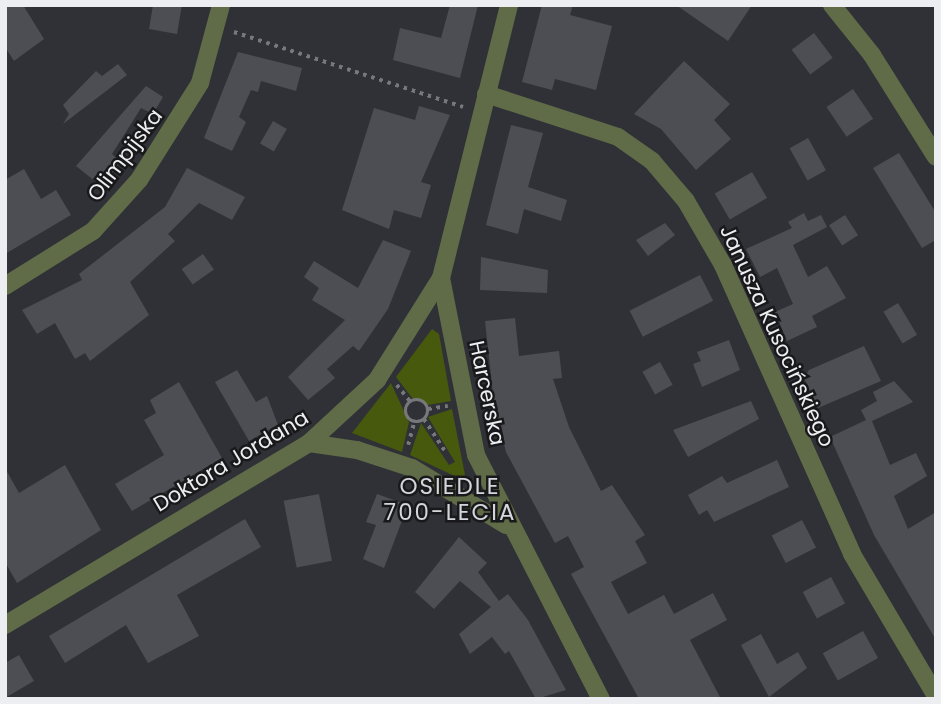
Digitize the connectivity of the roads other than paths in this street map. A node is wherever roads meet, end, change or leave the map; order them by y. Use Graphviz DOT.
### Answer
graph roads {
  1 [pos="221,5"];
  2 [pos="509,5"];
  3 [pos="832,5"];
  4 [pos="486,94"];
  5 [pos="936,157"];
  6 [pos="441,278"];
  7 [pos="5,286"];
  8 [pos="309,443"];
  9 [pos="510,528"];
  10 [pos="5,625"];
  11 [pos="936,696"];
  12 [pos="601,699"];
  1 -- 7 [label="street, Olimpijska"];
  2 -- 4 [label="street, Doktora Jordana"];
  3 -- 5 [label="street"];
  4 -- 6 [label="street, Doktora Jordana"];
  4 -- 11 [label="street, Janusza Kusocińskiego"];
  6 -- 8 [label="street, Doktora Jordana"];
  6 -- 9 [label="street, Harcerska"];
  8 -- 9 [label="street"];
  8 -- 10 [label="street, Doktora Jordana"];
  9 -- 12 [label="street, Harcerska"];
}
